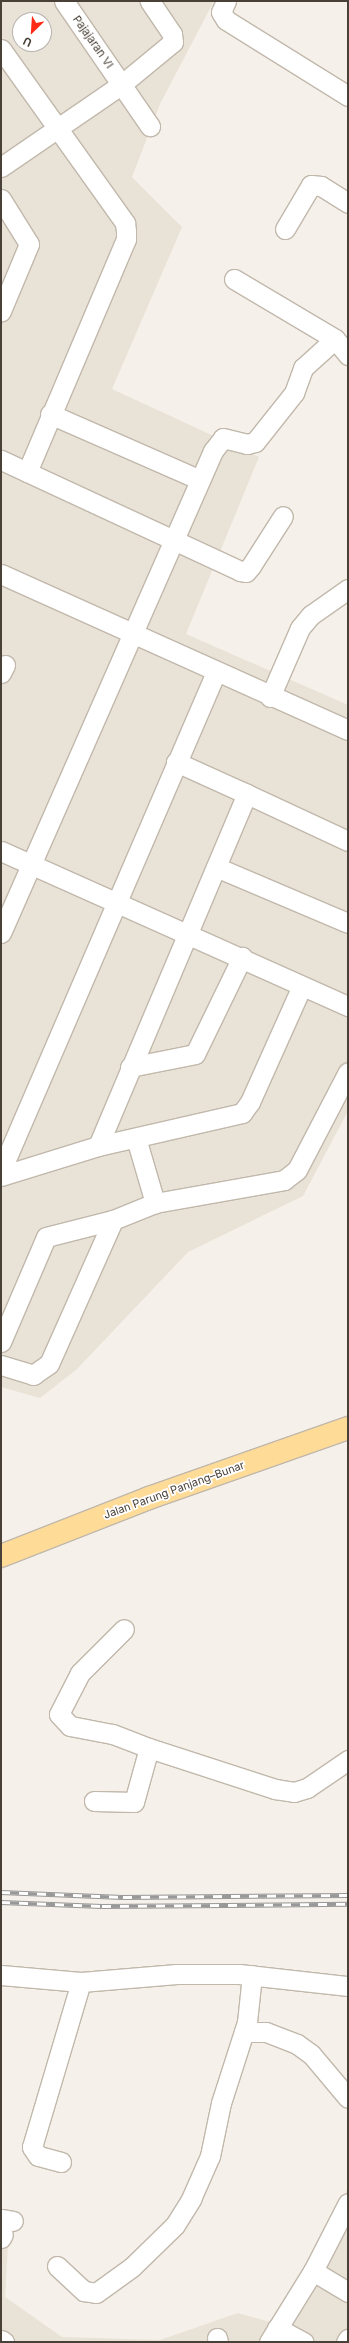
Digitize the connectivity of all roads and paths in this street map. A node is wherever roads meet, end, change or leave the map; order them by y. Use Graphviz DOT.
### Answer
graph roads {
  1 [pos="64,1"];
  2 [pos="150,1"];
  3 [pos="226,1"];
  4 [pos="2,53"];
  5 [pos="122,84"];
  6 [pos="348,96"];
  7 [pos="150,126"];
  8 [pos="57,128"];
  9 [pos="1,167"];
  10 [pos="1,199"];
  11 [pos="348,203"];
  12 [pos="285,229"];
  13 [pos="234,279"];
  14 [pos="1,311"];
  15 [pos="335,339"];
  16 [pos="348,355"];
  17 [pos="50,414"];
  18 [pos="1,460"];
  19 [pos="27,472"];
  20 [pos="198,479"];
  21 [pos="283,516"];
  22 [pos="171,541"];
  23 [pos="1,574"];
  24 [pos="348,589"];
  25 [pos="133,633"];
  26 [pos="216,672"];
  27 [pos="270,696"];
  28 [pos="348,730"];
  29 [pos="176,762"];
  30 [pos="247,794"];
  31 [pos="348,841"];
  32 [pos="1,851"];
  33 [pos="32,865"];
  34 [pos="216,868"];
  35 [pos="116,902"];
  36 [pos="348,923"];
  37 [pos="1,933"];
  38 [pos="189,934"];
  39 [pos="242,956"];
  40 [pos="302,986"];
  41 [pos="348,1006"];
  42 [pos="130,1067"];
  43 [pos="348,1072"];
  44 [pos="136,1138"];
  45 [pos="98,1146"];
  46 [pos="1,1171"];
  47 [pos="1,1176"];
  48 [pos="155,1203"];
  49 [pos="113,1220"];
  50 [pos="1,1342"];
  51 [pos="1,1365"];
  52 [pos="345,1434"];
  53 [pos="1,1556"];
  54 [pos="124,1629"];
  55 [pos="150,1748"];
  56 [pos="348,1760"];
  57 [pos="94,1801"];
  58 [pos="1,1975"];
  59 [pos="252,1975"];
  60 [pos="81,1982"];
  61 [pos="348,1986"];
  62 [pos="244,2032"];
  63 [pos="348,2098"];
  64 [pos="61,2162"];
  65 [pos="348,2203"];
  66 [pos="57,2266"];
  67 [pos="312,2271"];
  68 [pos="348,2292"];
  69 [pos="273,2335"];
  70 [pos="1,2340"];
  71 [pos="4,2342"];
  72 [pos="303,2342"];
  1 -- 5 [label="street, Pajajaran VI"];
  2 -- 5 [label="street"];
  3 -- 6 [label="street"];
  4 -- 8 [label="street"];
  5 -- 7 [label="street, Pajajaran VI"];
  5 -- 8 [label="street"];
  8 -- 9 [label="street"];
  8 -- 17 [label="street"];
  10 -- 14 [label="street"];
  11 -- 12 [label="street"];
  13 -- 15 [label="street"];
  15 -- 16 [label="street"];
  15 -- 20 [label="street"];
  17 -- 19 [label="street"];
  17 -- 20 [label="street"];
  18 -- 19 [label="street"];
  19 -- 22 [label="street"];
  20 -- 22 [label="street"];
  21 -- 22 [label="street"];
  22 -- 25 [label="street"];
  23 -- 25 [label="street"];
  24 -- 27 [label="street"];
  25 -- 26 [label="street"];
  25 -- 33 [label="street"];
  26 -- 27 [label="street"];
  26 -- 29 [label="street"];
  27 -- 28 [label="street"];
  29 -- 30 [label="street"];
  29 -- 35 [label="street"];
  30 -- 31 [label="street"];
  30 -- 34 [label="street"];
  32 -- 33 [label="street"];
  33 -- 35 [label="street"];
  33 -- 37 [label="street"];
  34 -- 36 [label="street"];
  34 -- 38 [label="street"];
  35 -- 38 [label="street"];
  35 -- 46 [label="street"];
  38 -- 39 [label="street"];
  38 -- 42 [label="street"];
  39 -- 40 [label="street"];
  39 -- 42 [label="street"];
  40 -- 41 [label="street"];
  40 -- 44 [label="street"];
  42 -- 45 [label="street"];
  43 -- 48 [label="street"];
  44 -- 45 [label="street"];
  44 -- 48 [label="street"];
  45 -- 47 [label="street"];
  48 -- 49 [label="street"];
  49 -- 50 [label="street"];
  49 -- 51 [label="street"];
  52 -- 53 [label="main road, Jalan Parung Panjang–Bunar"];
  54 -- 55 [label="street"];
  55 -- 56 [label="street"];
  55 -- 57 [label="street"];
  58 -- 60 [label="street"];
  59 -- 60 [label="street"];
  59 -- 61 [label="street"];
  59 -- 62 [label="street"];
  60 -- 64 [label="street"];
  62 -- 63 [label="street"];
  62 -- 66 [label="street"];
  65 -- 67 [label="street"];
  67 -- 68 [label="street"];
  67 -- 69 [label="street"];
  69 -- 72 [label="street"];
  70 -- 71 [label="street"];
}
